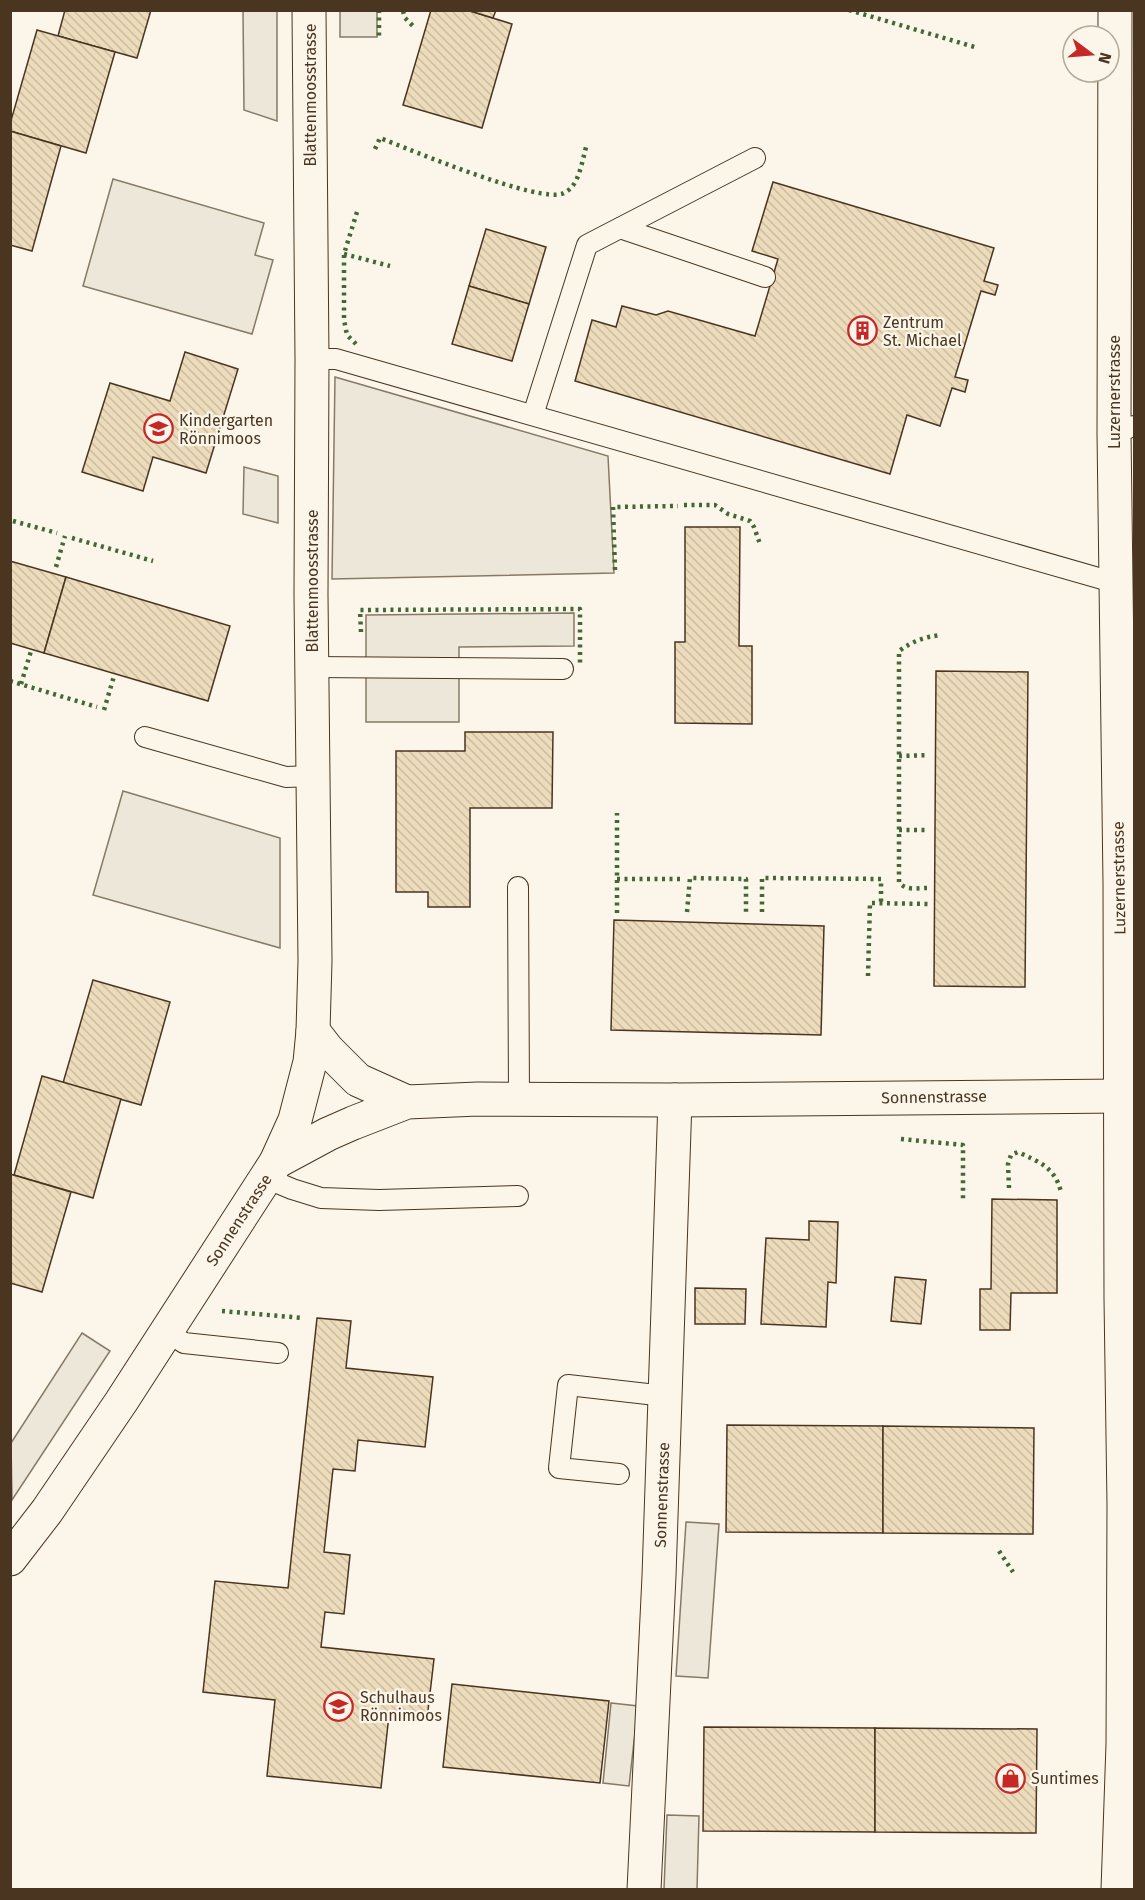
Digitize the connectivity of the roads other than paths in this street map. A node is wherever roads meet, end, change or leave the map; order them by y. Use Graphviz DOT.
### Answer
graph roads {
  1 [pos="309,10"];
  2 [pos="1115,10"];
  3 [pos="1124,120"];
  4 [pos="755,158"];
  5 [pos="620,228"];
  6 [pos="765,277"];
  7 [pos="312,359"];
  8 [pos="533,416"];
  9 [pos="1124,429"];
  10 [pos="1116,583"];
  11 [pos="312,667"];
  12 [pos="563,669"];
  13 [pos="145,737"];
  14 [pos="313,776"];
  15 [pos="518,887"];
  16 [pos="313,1031"];
  17 [pos="1121,1095"];
  18 [pos="519,1098"];
  19 [pos="675,1100"];
  20 [pos="407,1102"];
  21 [pos="1128,1129"];
  22 [pos="271,1170"];
  23 [pos="519,1196"];
  24 [pos="166,1331"];
  25 [pos="278,1353"];
  26 [pos="665,1396"];
  27 [pos="619,1474"];
  28 [pos="10,1559"];
  29 [pos="644,1890"];
  30 [pos="1118,1890"];
  1 -- 7 [label="street, Blattenmoosstrasse"];
  2 -- 3 [label="street, Luzernerstrasse"];
  3 -- 9 [label="street, Luzernerstrasse"];
  4 -- 5 [label="lane"];
  5 -- 6 [label="lane"];
  5 -- 8 [label="lane"];
  7 -- 8 [label="lane"];
  7 -- 11 [label="street, Blattenmoosstrasse"];
  8 -- 10 [label="lane"];
  9 -- 10 [label="street, Luzernerstrasse"];
  10 -- 17 [label="street, Luzernerstrasse"];
  11 -- 12 [label="lane"];
  11 -- 14 [label="street, Blattenmoosstrasse"];
  13 -- 14 [label="lane"];
  14 -- 16 [label="street, Blattenmoosstrasse"];
  15 -- 18 [label="lane"];
  16 -- 20 [label="street"];
  16 -- 22 [label="street, Blattenmoosstrasse"];
  17 -- 19 [label="street, Sonnenstrasse"];
  17 -- 21 [label="street, Luzernerstrasse"];
  18 -- 19 [label="street, Sonnenstrasse"];
  18 -- 20 [label="street, Sonnenstrasse"];
  19 -- 26 [label="street, Sonnenstrasse"];
  20 -- 22 [label="street, Sonnenstrasse"];
  21 -- 30 [label="street, Luzernerstrasse"];
  22 -- 23 [label="lane"];
  22 -- 24 [label="street, Sonnenstrasse"];
  24 -- 25 [label="lane"];
  24 -- 28 [label="street, Sonnenstrasse"];
  26 -- 27 [label="lane"];
  26 -- 29 [label="street, Sonnenstrasse"];
}
